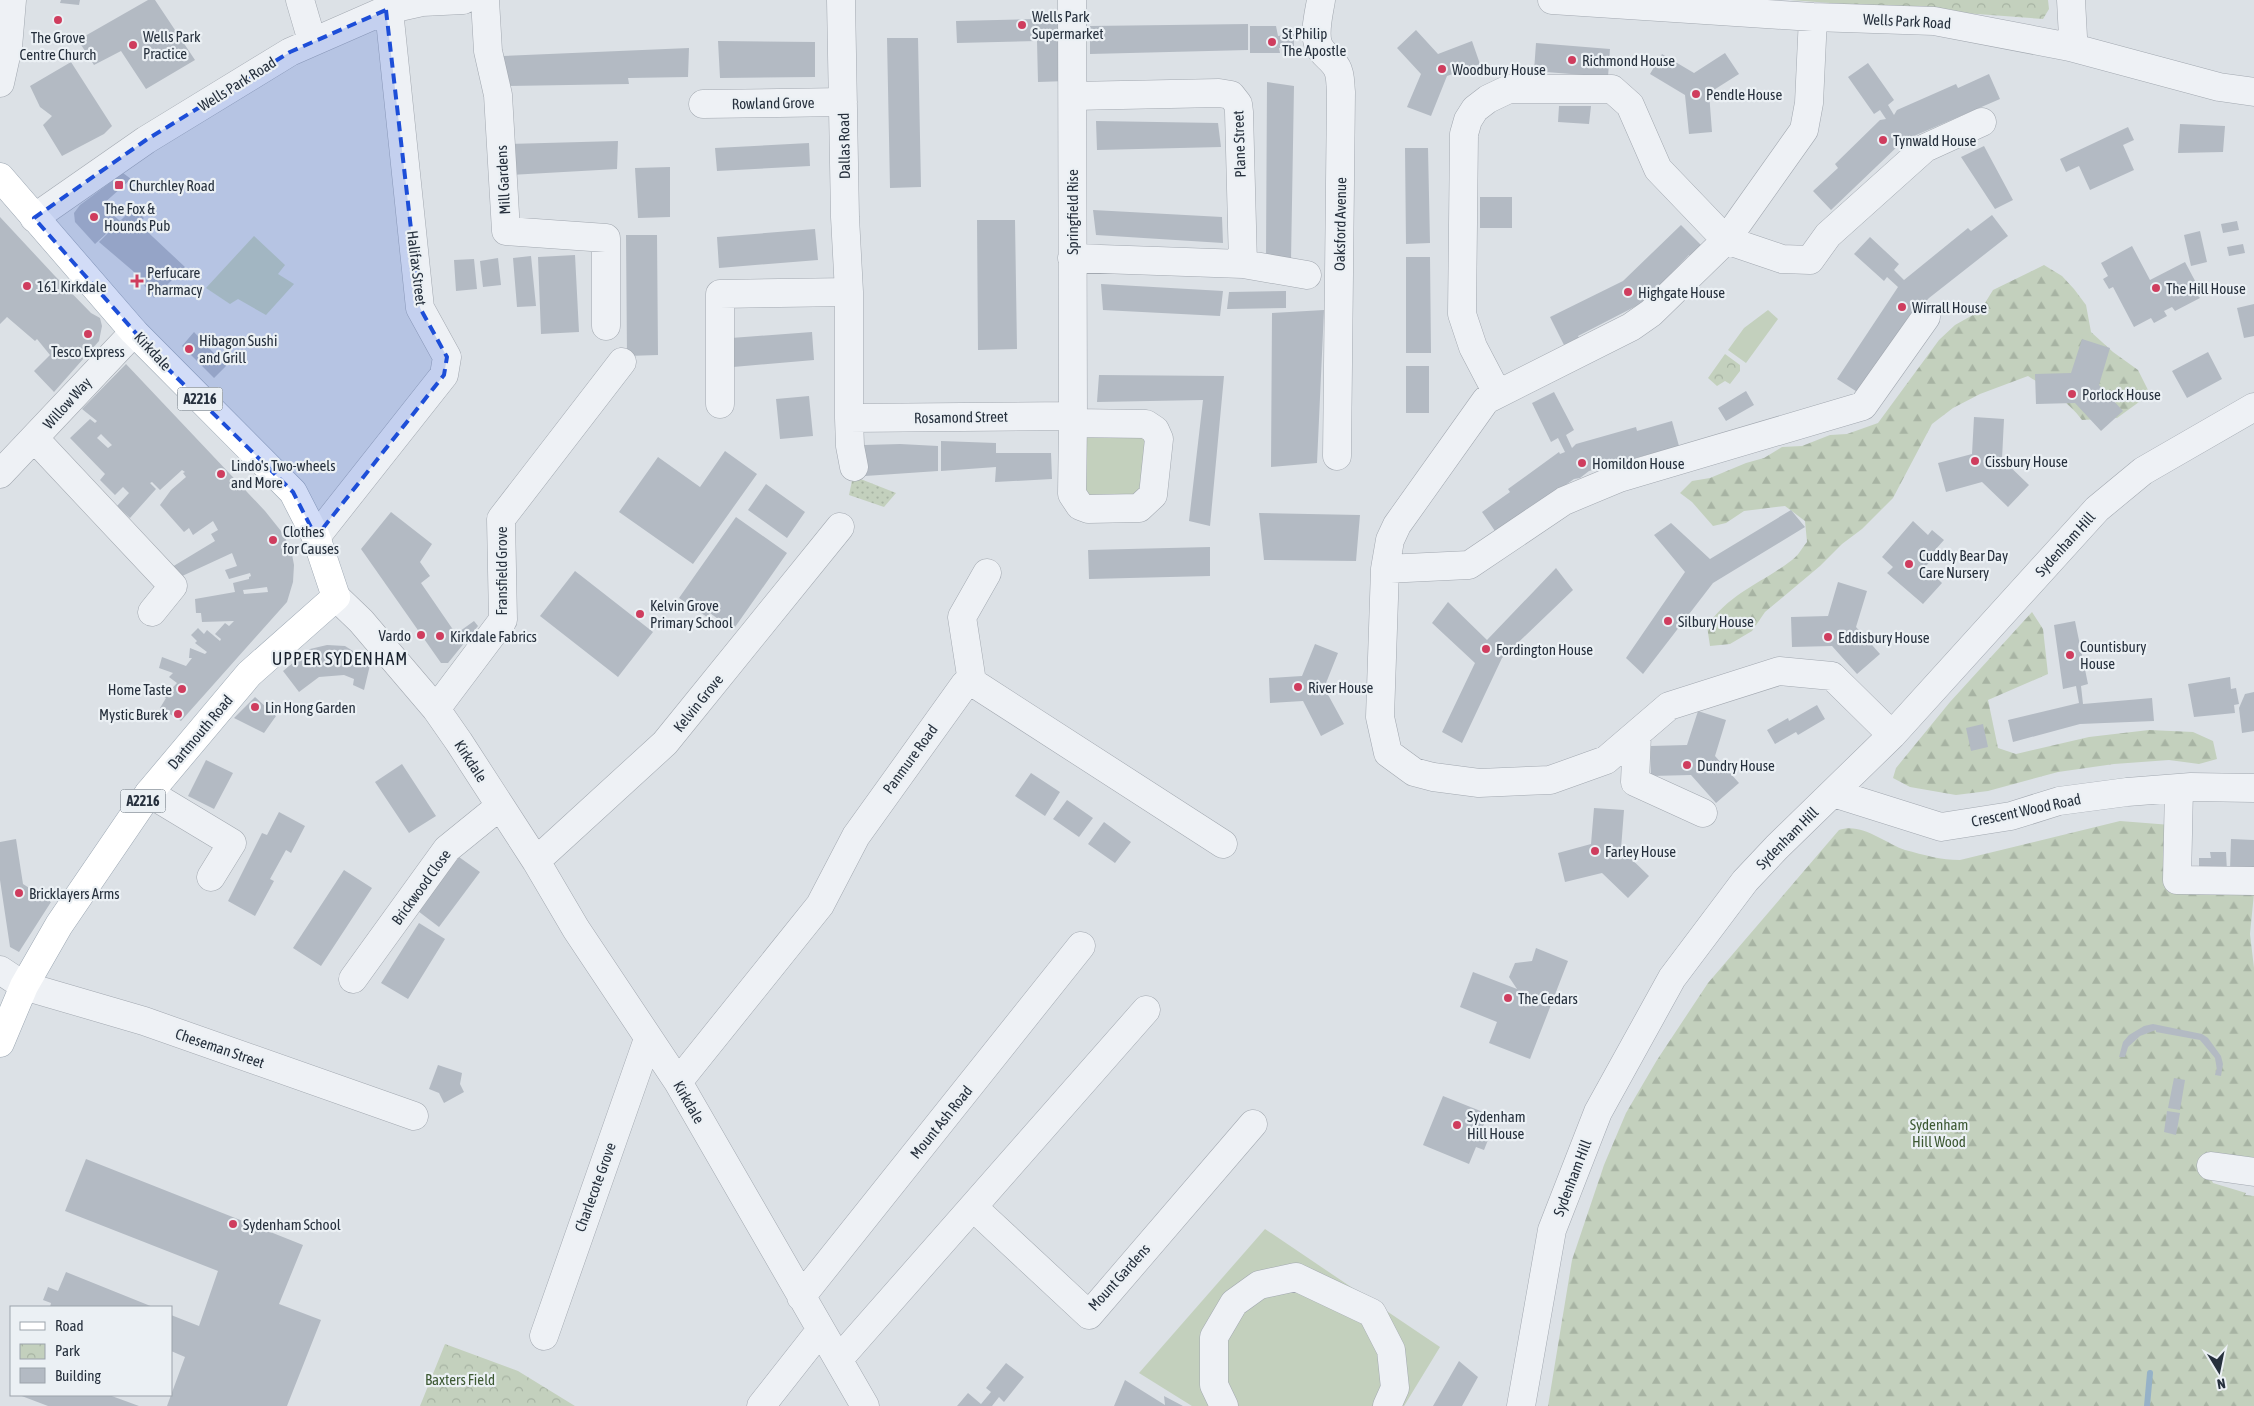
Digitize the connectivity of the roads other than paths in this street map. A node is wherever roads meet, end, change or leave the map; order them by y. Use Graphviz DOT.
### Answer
graph roads {
  1 [pos="12,0"];
  2 [pos="300,0"];
  3 [pos="463,0"];
  4 [pos="467,0"];
  5 [pos="485,0"];
  6 [pos="493,0"];
  7 [pos="841,0"];
  8 [pos="1072,0"];
  9 [pos="1320,0"];
  10 [pos="1552,0"];
  11 [pos="2071,0"];
  12 [pos="386,10"];
  13 [pos="1813,17"];
  14 [pos="312,41"];
  15 [pos="2070,47"];
  16 [pos="0,84"];
  17 [pos="2254,92"];
  18 [pos="1072,96"];
  19 [pos="843,102"];
  20 [pos="704,104"];
  21 [pos="1982,122"];
  22 [pos="0,178"];
  23 [pos="34,218"];
  24 [pos="1726,240"];
  25 [pos="1072,258"];
  26 [pos="1243,264"];
  27 [pos="1307,275"];
  28 [pos="849,292"];
  29 [pos="1926,317"];
  30 [pos="606,326"];
  31 [pos="134,332"];
  32 [pos="622,362"];
  33 [pos="1497,393"];
  34 [pos="720,404"];
  35 [pos="2254,407"];
  36 [pos="849,418"];
  37 [pos="1073,420"];
  38 [pos="35,439"];
  39 [pos="1337,456"];
  40 [pos="854,467"];
  41 [pos="0,474"];
  42 [pos="840,527"];
  43 [pos="316,537"];
  44 [pos="1386,569"];
  45 [pos="987,572"];
  46 [pos="336,598"];
  47 [pos="152,612"];
  48 [pos="972,682"];
  49 [pos="436,709"];
  50 [pos="1637,734"];
  51 [pos="1892,735"];
  52 [pos="2179,788"];
  53 [pos="2254,788"];
  54 [pos="149,793"];
  55 [pos="1834,793"];
  56 [pos="500,806"];
  57 [pos="1703,813"];
  58 [pos="1223,844"];
  59 [pos="536,860"];
  60 [pos="211,877"];
  61 [pos="2254,881"];
  62 [pos="1081,946"];
  63 [pos="0,970"];
  64 [pos="353,980"];
  65 [pos="24,986"];
  66 [pos="1146,1010"];
  67 [pos="648,1039"];
  68 [pos="0,1042"];
  69 [pos="678,1082"];
  70 [pos="414,1116"];
  71 [pos="1253,1124"];
  72 [pos="2211,1166"];
  73 [pos="2249,1172"];
  74 [pos="973,1207"];
  75 [pos="801,1297"];
  76 [pos="820,1331"];
  77 [pos="544,1336"];
  78 [pos="839,1359"];
  79 [pos="761,1406"];
  80 [pos="865,1406"];
  81 [pos="1224,1406"];
  82 [pos="1387,1406"];
  83 [pos="1521,1406"];
  1 -- 16 [label="street"];
  2 -- 14 [label="street"];
  3 -- 12 [label="street, Wells Park Road"];
  4 -- 5 [label="street"];
  5 -- 6 [label="street"];
  5 -- 30 [label="street, Mill Gardens"];
  7 -- 19 [label="street, Dallas Road"];
  8 -- 18 [label="street, Springfield Rise"];
  9 -- 39 [label="street, Oaksford Avenue"];
  10 -- 13 [label="street, Wells Park Road"];
  11 -- 15 [label="street"];
  12 -- 14 [label="street, Wells Park Road"];
  12 -- 43 [label="street, Halifax Street"];
  13 -- 15 [label="street, Wells Park Road"];
  13 -- 24 [label="street"];
  14 -- 23 [label="street, Wells Park Road"];
  15 -- 17 [label="street, Wells Park Road"];
  18 -- 25 [label="street, Springfield Rise"];
  18 -- 26 [label="street, Plane Street"];
  19 -- 20 [label="street, Rowland Grove"];
  19 -- 28 [label="street, Dallas Road"];
  21 -- 24 [label="street"];
  22 -- 23 [label="main road, Kirkdale / A2216"];
  23 -- 31 [label="main road, Kirkdale / A2216"];
  24 -- 33 [label="street"];
  24 -- 33 [label="street"];
  25 -- 26 [label="street"];
  25 -- 37 [label="street, Springfield Rise"];
  26 -- 27 [label="street"];
  28 -- 34 [label="street"];
  28 -- 36 [label="street, Dallas Road"];
  29 -- 44 [label="street"];
  31 -- 38 [label="street, Willow Way"];
  31 -- 43 [label="main road, Kirkdale / A2216"];
  32 -- 49 [label="street, Fransfield Grove"];
  33 -- 44 [label="street"];
  35 -- 51 [label="street, Sydenham Hill"];
  36 -- 37 [label="street, Rosamond Street"];
  36 -- 40 [label="street, Dallas Road"];
  38 -- 41 [label="street, Willow Way"];
  38 -- 47 [label="street"];
  42 -- 59 [label="street, Kelvin Grove"];
  43 -- 46 [label="main road, Kirkdale / A2216"];
  44 -- 50 [label="street"];
  45 -- 48 [label="street"];
  46 -- 49 [label="street, Kirkdale"];
  46 -- 54 [label="main road, Dartmouth Road / A2216"];
  48 -- 58 [label="street"];
  48 -- 69 [label="street, Panmure Road"];
  49 -- 56 [label="street, Kirkdale"];
  50 -- 51 [label="street"];
  50 -- 57 [label="street"];
  51 -- 55 [label="street, Sydenham Hill"];
  52 -- 53 [label="street, Crescent Wood Road"];
  52 -- 55 [label="street, Crescent Wood Road"];
  52 -- 61 [label="street"];
  54 -- 60 [label="street"];
  54 -- 65 [label="main road, Dartmouth Road / A2216"];
  55 -- 83 [label="street, Sydenham Hill"];
  56 -- 59 [label="street, Kirkdale"];
  56 -- 64 [label="street, Brickwood Close"];
  59 -- 67 [label="street, Kirkdale"];
  62 -- 75 [label="street, Mount Ash Road"];
  63 -- 65 [label="street"];
  65 -- 68 [label="main road, Dartmouth Road / A2216"];
  65 -- 70 [label="street, Cheseman Street"];
  66 -- 74 [label="street"];
  67 -- 69 [label="street, Kirkdale"];
  67 -- 77 [label="street, Charlecote Grove"];
  69 -- 75 [label="street, Kirkdale"];
  71 -- 74 [label="street, Mount Gardens"];
  72 -- 73 [label="street"];
  74 -- 78 [label="street"];
  75 -- 76 [label="street, Kirkdale"];
  76 -- 78 [label="street, Kirkdale"];
  76 -- 79 [label="street"];
  78 -- 80 [label="street, Kirkdale"];
  81 -- 82 [label="street"];
}
